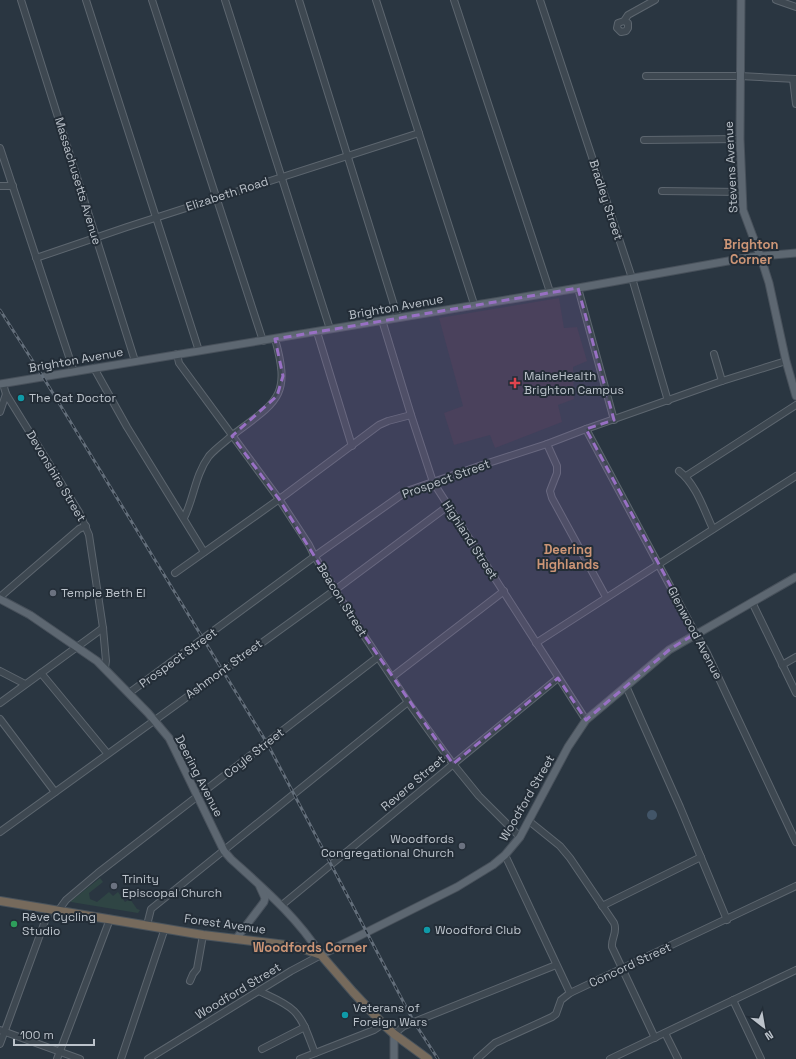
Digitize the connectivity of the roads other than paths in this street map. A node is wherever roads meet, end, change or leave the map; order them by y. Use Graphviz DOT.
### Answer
graph roads {
  1 [pos="21,0"];
  2 [pos="86,0"];
  3 [pos="152,0"];
  4 [pos="225,0"];
  5 [pos="299,0"];
  6 [pos="376,0"];
  7 [pos="454,0"];
  8 [pos="540,0"];
  9 [pos="655,0"];
  10 [pos="741,0"];
  11 [pos="776,0"];
  12 [pos="796,7"];
  13 [pos="624,21"];
  14 [pos="646,76"];
  15 [pos="740,76"];
  16 [pos="794,79"];
  17 [pos="796,104"];
  18 [pos="419,133"];
  19 [pos="740,139"];
  20 [pos="644,140"];
  21 [pos="0,148"];
  22 [pos="348,156"];
  23 [pos="281,177"];
  24 [pos="0,186"];
  25 [pos="12,186"];
  26 [pos="662,191"];
  27 [pos="741,192"];
  28 [pos="216,198"];
  29 [pos="155,218"];
  30 [pos="95,238"];
  31 [pos="796,253"];
  32 [pos="760,256"];
  33 [pos="36,258"];
  34 [pos="632,278"];
  35 [pos="578,288"];
  36 [pos="550,292"];
  37 [pos="474,304"];
  38 [pos="398,318"];
  39 [pos="382,320"];
  40 [pos="330,329"];
  41 [pos="317,332"];
  42 [pos="275,339"];
  43 [pos="263,341"];
  44 [pos="199,350"];
  45 [pos="177,354"];
  46 [pos="714,354"];
  47 [pos="135,361"];
  48 [pos="786,361"];
  49 [pos="94,368"];
  50 [pos="74,372"];
  51 [pos="722,381"];
  52 [pos="1,382"];
  53 [pos="6,394"];
  54 [pos="796,396"];
  55 [pos="668,401"];
  56 [pos="796,405"];
  57 [pos="0,412"];
  58 [pos="411,415"];
  59 [pos="614,420"];
  60 [pos="586,429"];
  61 [pos="232,436"];
  62 [pos="547,444"];
  63 [pos="352,446"];
  64 [pos="679,471"];
  65 [pos="686,476"];
  66 [pos="796,476"];
  67 [pos="433,482"];
  68 [pos="279,499"];
  69 [pos="448,506"];
  70 [pos="184,518"];
  71 [pos="86,526"];
  72 [pos="713,529"];
  73 [pos="204,552"];
  74 [pos="315,557"];
  75 [pos="658,564"];
  76 [pos="175,573"];
  77 [pos="796,577"];
  78 [pos="335,590"];
  79 [pos="504,592"];
  80 [pos="606,597"];
  81 [pos="0,598"];
  82 [pos="752,602"];
  83 [pos="103,628"];
  84 [pos="696,633"];
  85 [pos="536,642"];
  86 [pos="77,646"];
  87 [pos="378,657"];
  88 [pos="796,657"];
  89 [pos="782,665"];
  90 [pos="105,668"];
  91 [pos="0,671"];
  92 [pos="41,673"];
  93 [pos="392,677"];
  94 [pos="558,678"];
  95 [pos="25,684"];
  96 [pos="626,686"];
  97 [pos="129,693"];
  98 [pos="796,693"];
  99 [pos="408,702"];
  100 [pos="0,703"];
  101 [pos="0,720"];
  102 [pos="154,720"];
  103 [pos="586,720"];
  104 [pos="107,753"];
  105 [pos="452,764"];
  106 [pos="54,792"];
  107 [pos="198,796"];
  108 [pos="529,821"];
  109 [pos="0,832"];
  110 [pos="520,837"];
  111 [pos="796,842"];
  112 [pos="224,851"];
  113 [pos="505,855"];
  114 [pos="701,858"];
  115 [pos="258,883"];
  116 [pos="796,886"];
  117 [pos="0,901"];
  118 [pos="264,902"];
  119 [pos="280,903"];
  120 [pos="602,906"];
  121 [pos="55,910"];
  122 [pos="110,919"];
  123 [pos="727,920"];
  124 [pos="147,925"];
  125 [pos="165,928"];
  126 [pos="203,935"];
  127 [pos="236,939"];
  128 [pos="321,955"];
  129 [pos="556,965"];
  130 [pos="622,969"];
  131 [pos="796,970"];
  132 [pos="190,981"];
  133 [pos="259,991"];
  134 [pos="570,994"];
  135 [pos="733,1000"];
  136 [pos="382,1024"];
  137 [pos="305,1027"];
  138 [pos="2,1031"];
  139 [pos="665,1032"];
  140 [pos="394,1034"];
  141 [pos="655,1038"];
  142 [pos="0,1044"];
  143 [pos="262,1049"];
  144 [pos="315,1053"];
  145 [pos="59,1056"];
  146 [pos="80,1059"];
  147 [pos="122,1059"];
  148 [pos="148,1059"];
  149 [pos="300,1059"];
  150 [pos="394,1059"];
  151 [pos="428,1059"];
  152 [pos="476,1059"];
  153 [pos="610,1059"];
  154 [pos="678,1059"];
  155 [pos="761,1059"];
  1 -- 30 [label="street, Massachusetts Avenue"];
  2 -- 29 [label="street"];
  3 -- 28 [label="street"];
  4 -- 23 [label="street"];
  5 -- 22 [label="street"];
  6 -- 18 [label="street"];
  7 -- 36 [label="street"];
  8 -- 34 [label="street, Bradley Street"];
  9 -- 13 [label="street"];
  10 -- 15 [label="main road, Stevens Avenue"];
  11 -- 12 [label="street"];
  14 -- 15 [label="street"];
  15 -- 16 [label="street"];
  15 -- 19 [label="main road, Stevens Avenue"];
  16 -- 17 [label="street"];
  18 -- 22 [label="street, Elizabeth Road"];
  18 -- 37 [label="street"];
  19 -- 20 [label="street"];
  19 -- 27 [label="main road, Stevens Avenue"];
  21 -- 25 [label="street"];
  22 -- 23 [label="street, Elizabeth Road"];
  22 -- 38 [label="street"];
  23 -- 28 [label="street, Elizabeth Road"];
  23 -- 40 [label="street"];
  24 -- 25 [label="street"];
  25 -- 33 [label="street"];
  26 -- 27 [label="street"];
  27 -- 32 [label="main road, Stevens Avenue"];
  28 -- 29 [label="street, Elizabeth Road"];
  28 -- 43 [label="street"];
  29 -- 30 [label="street, Elizabeth Road"];
  29 -- 44 [label="street"];
  30 -- 33 [label="street, Elizabeth Road"];
  30 -- 47 [label="street, Massachusetts Avenue"];
  31 -- 32 [label="main road, Brighton Avenue"];
  32 -- 34 [label="main road, Brighton Avenue"];
  32 -- 48 [label="main road, Stevens Avenue"];
  33 -- 50 [label="street"];
  34 -- 35 [label="main road, Brighton Avenue"];
  34 -- 55 [label="street, Bradley Street"];
  35 -- 36 [label="main road, Brighton Avenue"];
  35 -- 59 [label="street"];
  36 -- 37 [label="main road, Brighton Avenue"];
  37 -- 38 [label="main road, Brighton Avenue"];
  38 -- 39 [label="main road, Brighton Avenue"];
  39 -- 40 [label="main road, Brighton Avenue"];
  39 -- 58 [label="street, Highland Street"];
  40 -- 41 [label="main road, Brighton Avenue"];
  41 -- 42 [label="main road, Brighton Avenue"];
  41 -- 63 [label="street"];
  42 -- 43 [label="main road, Brighton Avenue"];
  42 -- 61 [label="street"];
  43 -- 44 [label="main road, Brighton Avenue"];
  44 -- 45 [label="main road, Brighton Avenue"];
  45 -- 47 [label="main road, Brighton Avenue"];
  45 -- 61 [label="street, Beacon Street"];
  46 -- 51 [label="street"];
  47 -- 49 [label="main road, Brighton Avenue"];
  48 -- 51 [label="street, Prospect Street"];
  48 -- 54 [label="main road, Stevens Avenue"];
  49 -- 50 [label="main road, Brighton Avenue"];
  49 -- 70 [label="street"];
  50 -- 52 [label="main road, Brighton Avenue"];
  51 -- 55 [label="street, Prospect Street"];
  52 -- 53 [label="street, Devonshire Street"];
  53 -- 57 [label="street"];
  53 -- 71 [label="street, Devonshire Street"];
  55 -- 59 [label="street, Prospect Street"];
  56 -- 65 [label="street"];
  58 -- 63 [label="street"];
  58 -- 67 [label="street, Highland Street"];
  59 -- 60 [label="street, Prospect Street"];
  60 -- 62 [label="street, Prospect Street"];
  60 -- 75 [label="street, Glenwood Avenue"];
  61 -- 68 [label="street, Beacon Street"];
  61 -- 70 [label="street"];
  62 -- 67 [label="street, Prospect Street"];
  62 -- 80 [label="street"];
  63 -- 68 [label="street"];
  64 -- 65 [label="street"];
  65 -- 72 [label="street"];
  66 -- 72 [label="street"];
  67 -- 69 [label="street, Highland Street"];
  67 -- 74 [label="street, Prospect Street"];
  68 -- 73 [label="street"];
  68 -- 74 [label="street, Beacon Street"];
  69 -- 78 [label="street, Ashmont Street"];
  69 -- 79 [label="street, Highland Street"];
  70 -- 73 [label="street"];
  71 -- 81 [label="street"];
  71 -- 83 [label="street, Devonshire Street"];
  72 -- 75 [label="street"];
  73 -- 76 [label="street"];
  74 -- 78 [label="street, Beacon Street"];
  74 -- 97 [label="street, Prospect Street"];
  75 -- 80 [label="street"];
  75 -- 84 [label="street, Glenwood Avenue"];
  77 -- 82 [label="main road, Woodford Street"];
  78 -- 87 [label="street, Beacon Street"];
  78 -- 102 [label="street, Ashmont Street"];
  79 -- 85 [label="street, Highland Street"];
  79 -- 93 [label="street"];
  80 -- 85 [label="street"];
  81 -- 86 [label="main road, Deering Avenue"];
  82 -- 84 [label="main road, Woodford Street"];
  82 -- 89 [label="street"];
  83 -- 86 [label="street"];
  83 -- 90 [label="street, Devonshire Street"];
  84 -- 96 [label="main road, Woodford Street"];
  84 -- 111 [label="street, Glenwood Avenue"];
  85 -- 94 [label="street, Highland Street"];
  86 -- 90 [label="main road, Deering Avenue"];
  86 -- 92 [label="street"];
  87 -- 93 [label="street, Beacon Street"];
  87 -- 107 [label="street, Coyle Street"];
  88 -- 89 [label="street"];
  89 -- 98 [label="street"];
  90 -- 97 [label="main road, Deering Avenue"];
  91 -- 95 [label="street"];
  92 -- 95 [label="street"];
  92 -- 104 [label="street"];
  93 -- 99 [label="street, Beacon Street"];
  94 -- 103 [label="street, Highland Street"];
  94 -- 105 [label="street, Revere Street"];
  95 -- 100 [label="street"];
  96 -- 103 [label="main road, Woodford Street"];
  96 -- 114 [label="street"];
  97 -- 102 [label="main road, Deering Avenue"];
  99 -- 105 [label="street, Beacon Street"];
  99 -- 112 [label="street"];
  101 -- 106 [label="street"];
  102 -- 104 [label="street, Ashmont Street"];
  102 -- 107 [label="main road, Deering Avenue"];
  103 -- 108 [label="main road, Woodford Street"];
  104 -- 106 [label="street, Ashmont Street"];
  105 -- 110 [label="street, Beacon Street"];
  105 -- 119 [label="street, Revere Street"];
  106 -- 109 [label="street, Ashmont Street"];
  107 -- 112 [label="main road, Deering Avenue"];
  107 -- 121 [label="street, Coyle Street"];
  108 -- 110 [label="main road, Woodford Street"];
  108 -- 120 [label="street"];
  110 -- 113 [label="main road, Woodford Street"];
  112 -- 115 [label="main road, Deering Avenue"];
  112 -- 124 [label="street"];
  113 -- 128 [label="main road, Woodford Street"];
  113 -- 129 [label="street"];
  114 -- 120 [label="street"];
  114 -- 123 [label="street"];
  115 -- 118 [label="main road"];
  115 -- 119 [label="main road, Deering Avenue"];
  116 -- 123 [label="street, Concord Street"];
  117 -- 121 [label="highway, Forest Avenue"];
  118 -- 119 [label="street"];
  118 -- 127 [label="main road"];
  119 -- 128 [label="main road, Deering Avenue"];
  120 -- 130 [label="street"];
  121 -- 122 [label="highway, Forest Avenue"];
  121 -- 138 [label="street, Coyle Street"];
  122 -- 124 [label="highway, Forest Avenue"];
  122 -- 145 [label="street"];
  123 -- 130 [label="street, Concord Street"];
  124 -- 125 [label="highway, Forest Avenue"];
  125 -- 126 [label="highway, Forest Avenue"];
  125 -- 147 [label="street"];
  126 -- 127 [label="highway, Forest Avenue"];
  126 -- 132 [label="street"];
  127 -- 128 [label="highway, Forest Avenue"];
  128 -- 133 [label="street, Woodford Street"];
  128 -- 136 [label="highway, Forest Avenue"];
  129 -- 134 [label="street"];
  129 -- 140 [label="street"];
  130 -- 134 [label="street, Concord Street"];
  130 -- 141 [label="street"];
  131 -- 135 [label="street"];
  133 -- 137 [label="street"];
  133 -- 148 [label="street, Woodford Street"];
  134 -- 152 [label="street, Concord Street"];
  135 -- 139 [label="street"];
  135 -- 155 [label="street"];
  136 -- 140 [label="highway, Forest Avenue"];
  136 -- 144 [label="street"];
  137 -- 143 [label="street"];
  137 -- 144 [label="street"];
  138 -- 142 [label="street, Coyle Street"];
  138 -- 145 [label="street"];
  139 -- 141 [label="street"];
  139 -- 154 [label="street"];
  140 -- 150 [label="main road"];
  140 -- 151 [label="highway, Forest Avenue"];
  141 -- 153 [label="street"];
  144 -- 149 [label="street"];
  145 -- 146 [label="street"];
}
